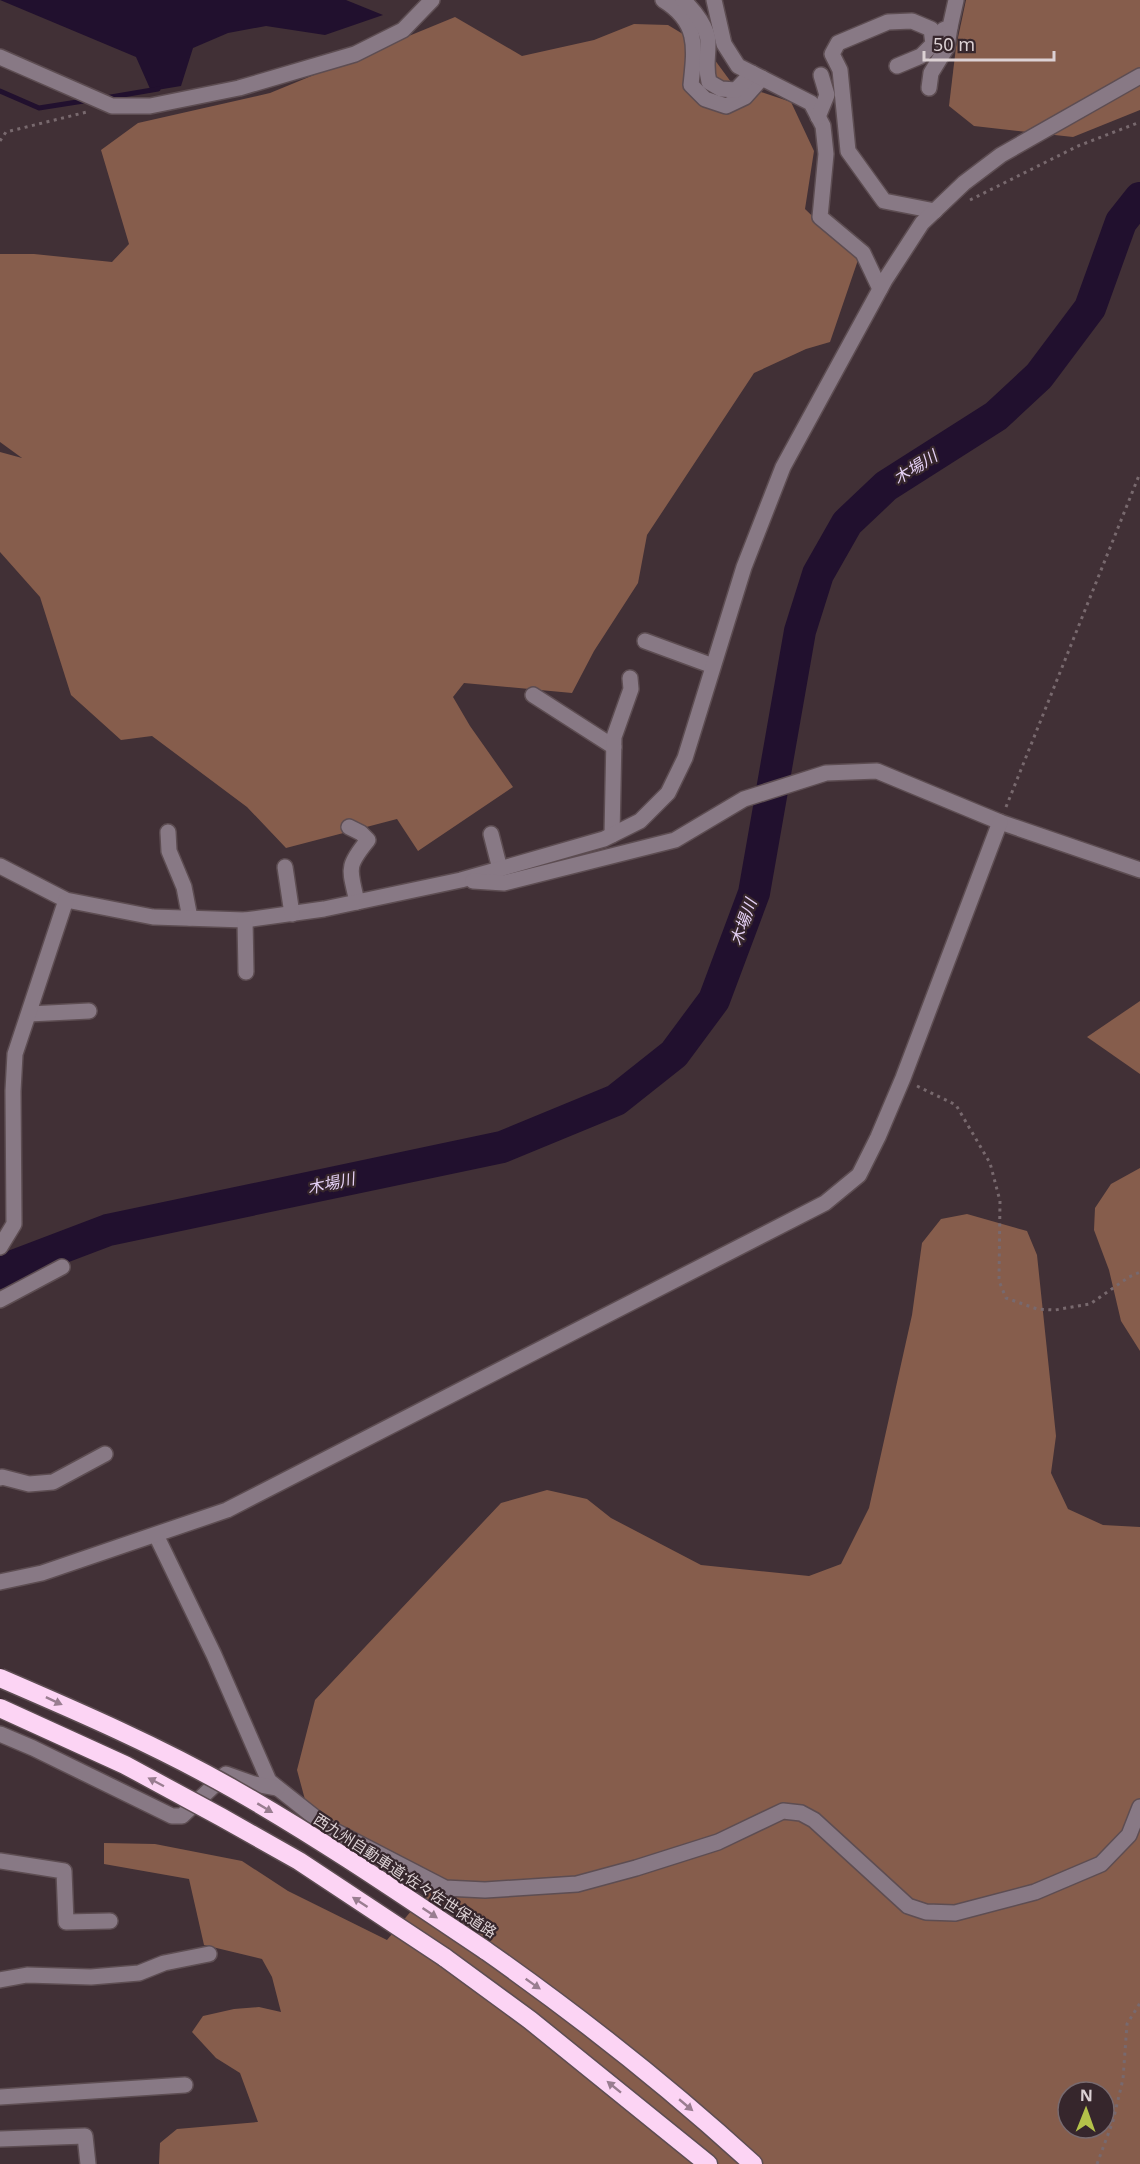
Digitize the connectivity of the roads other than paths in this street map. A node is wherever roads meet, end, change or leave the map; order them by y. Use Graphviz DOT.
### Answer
graph roads {
  1 [pos="432,0"];
  2 [pos="663,0"];
  3 [pos="683,0"];
  4 [pos="714,0"];
  5 [pos="956,0"];
  6 [pos="950,27"];
  7 [pos="932,36"];
  8 [pos="0,57"];
  9 [pos="897,66"];
  10 [pos="821,75"];
  11 [pos="757,76"];
  12 [pos="1140,76"];
  13 [pos="929,87"];
  14 [pos="845,120"];
  15 [pos="820,122"];
  16 [pos="934,211"];
  17 [pos="880,289"];
  18 [pos="645,641"];
  19 [pos="713,666"];
  20 [pos="630,678"];
  21 [pos="533,694"];
  22 [pos="614,747"];
  23 [pos="1000,822"];
  24 [pos="349,827"];
  25 [pos="168,832"];
  26 [pos="491,834"];
  27 [pos="612,835"];
  28 [pos="0,866"];
  29 [pos="285,867"];
  30 [pos="500,869"];
  31 [pos="1140,870"];
  32 [pos="461,880"];
  33 [pos="66,900"];
  34 [pos="357,902"];
  35 [pos="292,914"];
  36 [pos="190,918"];
  37 [pos="245,920"];
  38 [pos="246,972"];
  39 [pos="89,1011"];
  40 [pos="29,1014"];
  41 [pos="7,1070"];
  42 [pos="0,1247"];
  43 [pos="62,1267"];
  44 [pos="0,1300"];
  45 [pos="105,1454"];
  46 [pos="0,1478"];
  47 [pos="156,1535"];
  48 [pos="0,1582"];
  49 [pos="0,1678"];
  50 [pos="0,1708"];
  51 [pos="0,1734"];
  52 [pos="279,1789"];
  53 [pos="1140,1807"];
  54 [pos="0,1861"];
  55 [pos="110,1921"];
  56 [pos="209,1954"];
  57 [pos="0,1966"];
  58 [pos="27,1975"];
  59 [pos="0,1980"];
  60 [pos="185,2085"];
  61 [pos="0,2097"];
  62 [pos="0,2139"];
  63 [pos="88,2164"];
  64 [pos="708,2164"];
  65 [pos="753,2164"];
  1 -- 8 [label="street"];
  2 -- 11 [label="street"];
  3 -- 11 [label="street"];
  4 -- 11 [label="street"];
  5 -- 6 [label="street"];
  6 -- 7 [label="street"];
  6 -- 13 [label="street"];
  7 -- 9 [label="street"];
  7 -- 14 [label="street"];
  10 -- 15 [label="street"];
  11 -- 15 [label="street"];
  12 -- 16 [label="street"];
  14 -- 15 [label="street"];
  14 -- 16 [label="street"];
  15 -- 17 [label="street"];
  16 -- 17 [label="street"];
  17 -- 19 [label="street"];
  18 -- 19 [label="street"];
  19 -- 27 [label="street"];
  20 -- 22 [label="street"];
  21 -- 22 [label="street"];
  22 -- 27 [label="street"];
  23 -- 31 [label="street"];
  23 -- 32 [label="street"];
  23 -- 47 [label="street"];
  24 -- 34 [label="street"];
  25 -- 36 [label="street"];
  26 -- 30 [label="street"];
  27 -- 30 [label="street"];
  28 -- 33 [label="street"];
  29 -- 35 [label="street"];
  30 -- 32 [label="street"];
  32 -- 34 [label="street"];
  33 -- 36 [label="street"];
  33 -- 40 [label="street"];
  34 -- 35 [label="street"];
  35 -- 37 [label="street"];
  36 -- 37 [label="street"];
  37 -- 38 [label="street"];
  39 -- 40 [label="street"];
  40 -- 41 [label="street"];
  41 -- 42 [label="street"];
  43 -- 44 [label="street"];
  45 -- 46 [label="street"];
  47 -- 48 [label="street"];
  47 -- 52 [label="street"];
  49 -- 65 [label="highway, 西九州自動車道;佐々佐世保道路, one-way, bridge"];
  64 -- 50 [label="highway, one-way, bridge"];
  51 -- 52 [label="street"];
  52 -- 53 [label="street"];
  54 -- 55 [label="street"];
  56 -- 58 [label="street"];
  57 -- 58 [label="street"];
  58 -- 59 [label="street"];
  60 -- 61 [label="street"];
  62 -- 63 [label="street"];
}
